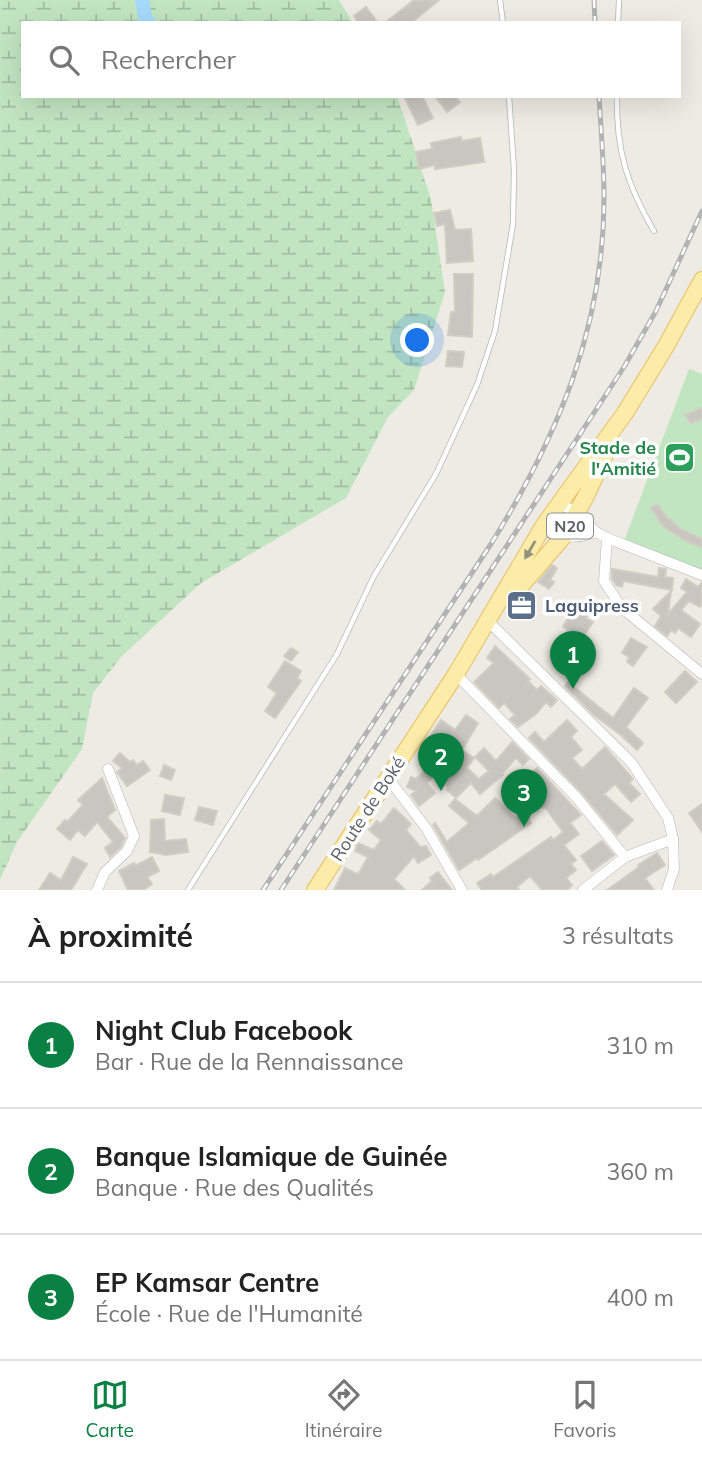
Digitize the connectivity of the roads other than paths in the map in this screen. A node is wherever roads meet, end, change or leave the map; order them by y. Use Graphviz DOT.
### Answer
graph roads {
  1 [pos="500,0"];
  2 [pos="619,0"];
  3 [pos="503,21"];
  4 [pos="618,21"];
  5 [pos="509,98"];
  6 [pos="617,98"];
  7 [pos="654,231"];
  8 [pos="702,279"];
  9 [pos="625,413"];
  10 [pos="558,503"];
  11 [pos="577,513"];
  12 [pos="544,525"];
  13 [pos="596,532"];
  14 [pos="563,537"];
  15 [pos="607,538"];
  16 [pos="702,575"];
  17 [pos="488,621"];
  18 [pos="456,674"];
  19 [pos="702,674"];
  20 [pos="108,769"];
  21 [pos="388,778"];
  22 [pos="673,839"];
  23 [pos="625,857"];
  24 [pos="97,890"];
  25 [pos="188,890"];
  26 [pos="315,890"];
  27 [pos="462,890"];
  28 [pos="583,890"];
  29 [pos="667,890"];
  1 -- 3 [label="lane"];
  2 -- 4 [label="lane"];
  5 -- 25 [label="lane"];
  6 -- 7 [label="lane"];
  8 -- 9 [label="main road, N20"];
  9 -- 10 [label="main road, N20"];
  9 -- 11 [label="main road, N20"];
  10 -- 11 [label="street"];
  10 -- 12 [label="main road, N20"];
  11 -- 13 [label="street"];
  11 -- 14 [label="main road, N20"];
  12 -- 14 [label="street"];
  12 -- 17 [label="main road, N20, one-way"];
  13 -- 14 [label="street"];
  13 -- 15 [label="street"];
  14 -- 17 [label="main road, N20"];
  15 -- 16 [label="street"];
  15 -- 19 [label="street"];
  17 -- 18 [label="main road, Route de Boké"];
  17 -- 22 [label="street"];
  18 -- 21 [label="main road, Route de Boké"];
  18 -- 23 [label="street"];
  20 -- 24 [label="street"];
  21 -- 26 [label="main road, Route de Boké"];
  21 -- 27 [label="street"];
  22 -- 23 [label="street"];
  22 -- 29 [label="street"];
  23 -- 28 [label="street"];
}
